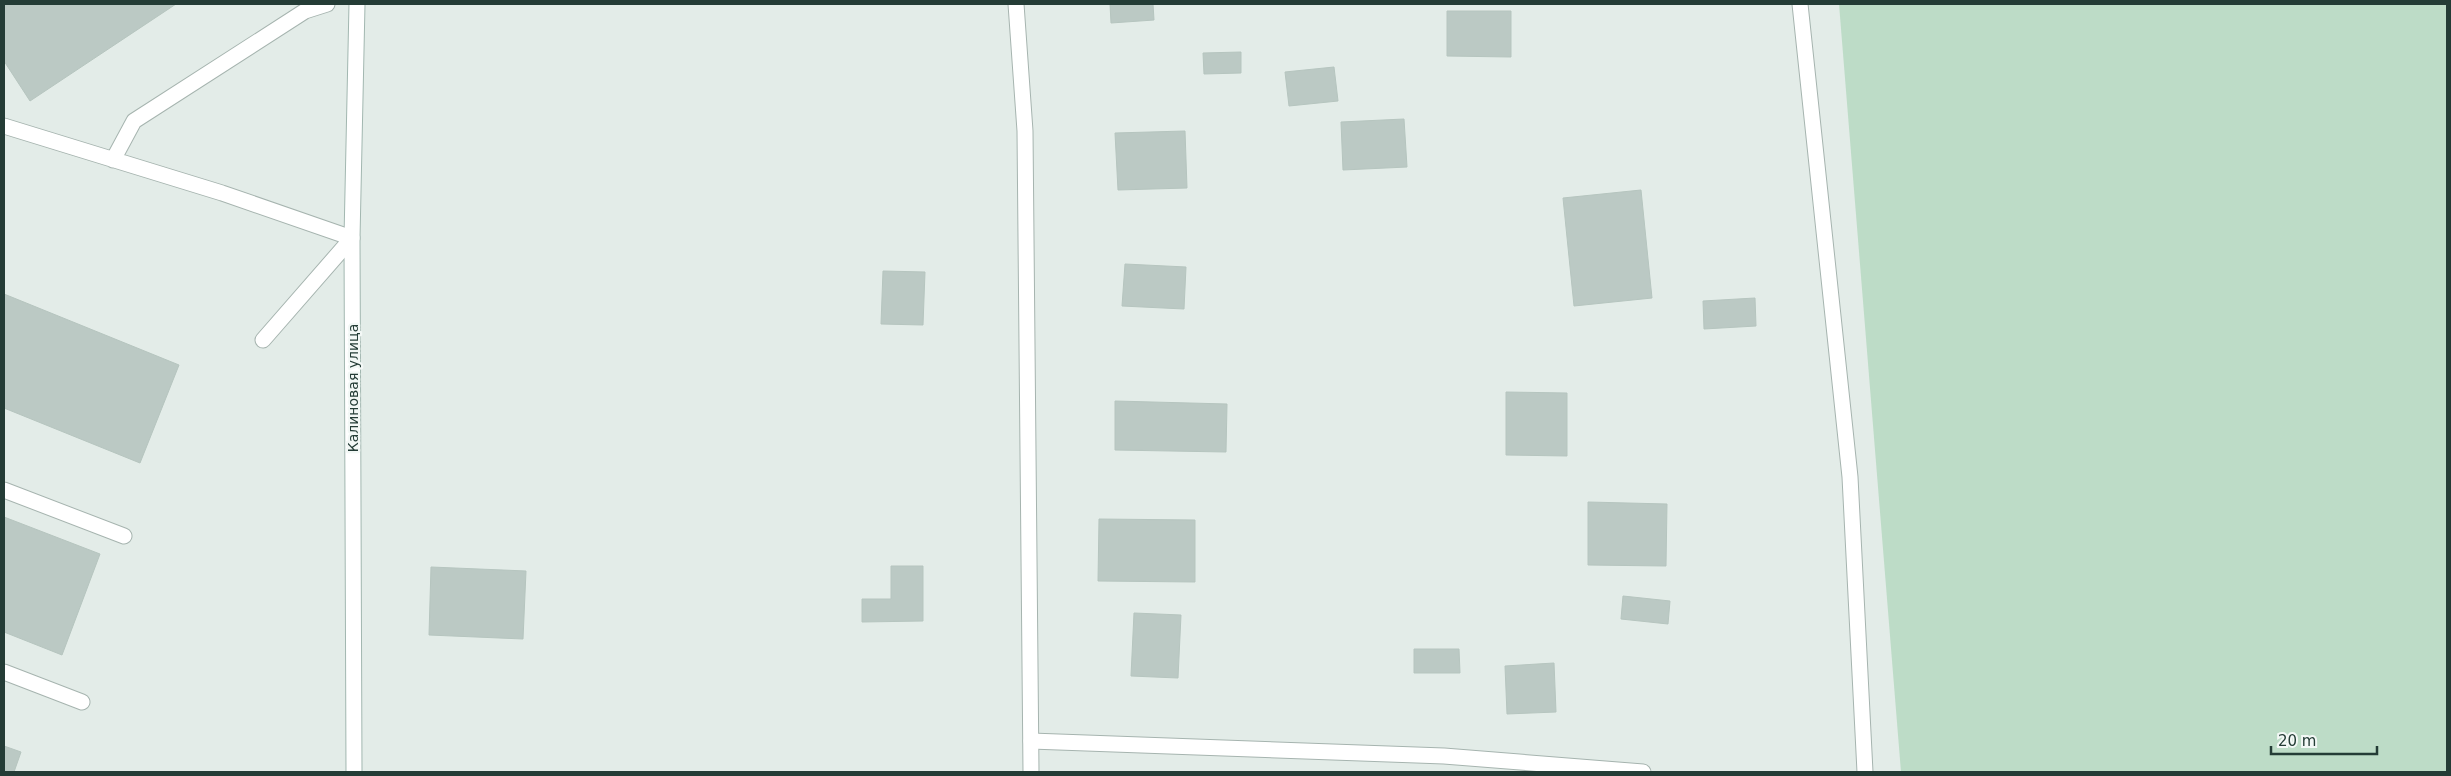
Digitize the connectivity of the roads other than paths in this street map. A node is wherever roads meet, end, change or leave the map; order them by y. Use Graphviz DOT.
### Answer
graph roads {
  1 [pos="327,4"];
  2 [pos="357,4"];
  3 [pos="1016,4"];
  4 [pos="1800,4"];
  5 [pos="4,126"];
  6 [pos="113,160"];
  7 [pos="352,238"];
  8 [pos="263,340"];
  9 [pos="4,490"];
  10 [pos="124,536"];
  11 [pos="4,672"];
  12 [pos="82,702"];
  13 [pos="1031,741"];
  14 [pos="354,772"];
  15 [pos="1031,772"];
  16 [pos="1643,772"];
  17 [pos="1865,772"];
  1 -- 6 [label="street"];
  2 -- 7 [label="street, Калиновая улица"];
  3 -- 13 [label="street"];
  4 -- 17 [label="street"];
  5 -- 6 [label="street"];
  6 -- 7 [label="street"];
  7 -- 8 [label="street"];
  7 -- 14 [label="street, Калиновая улица"];
  9 -- 10 [label="street"];
  11 -- 12 [label="street"];
  13 -- 15 [label="street"];
  13 -- 16 [label="street"];
}
